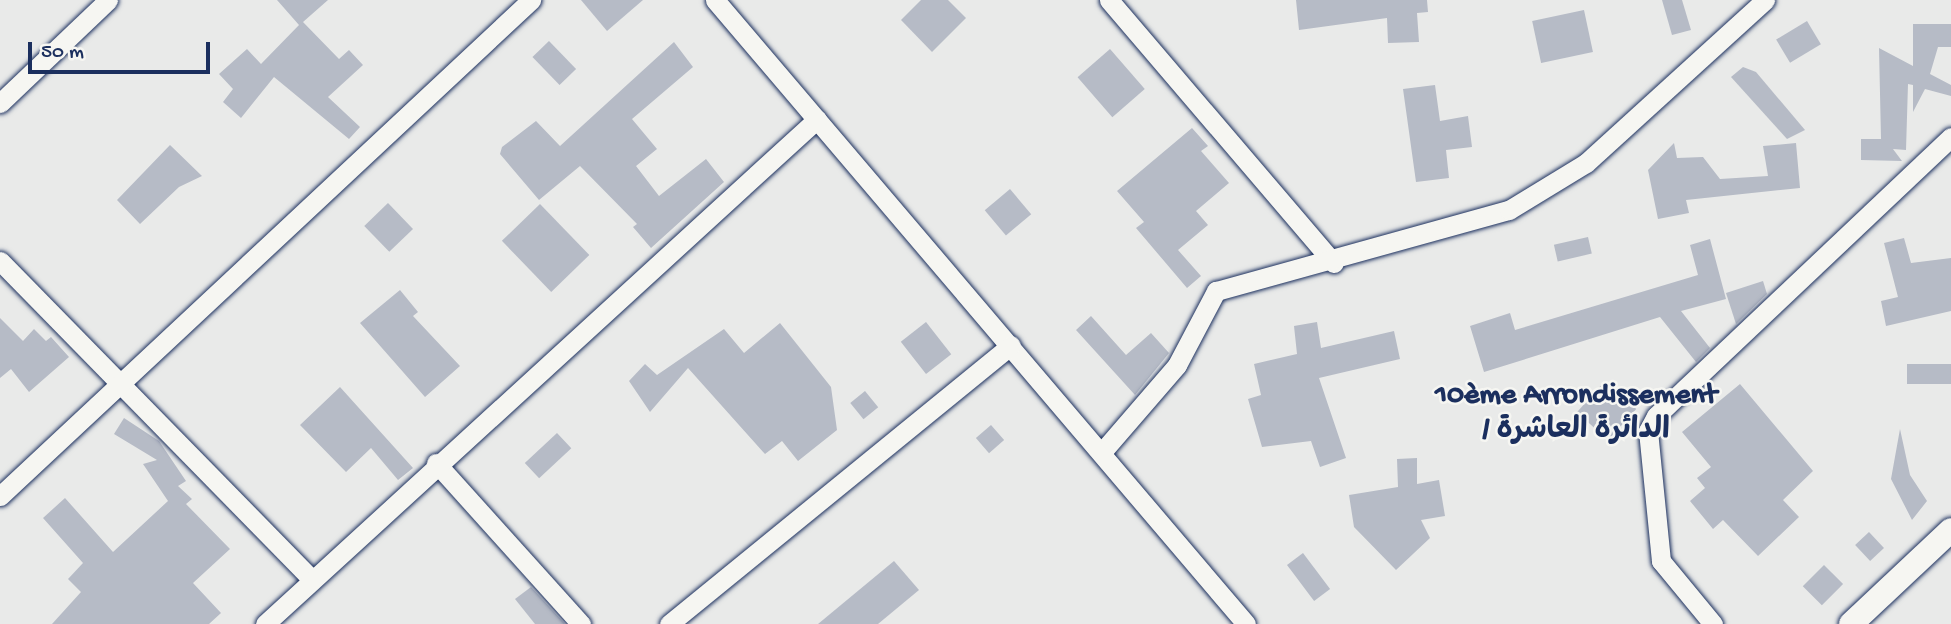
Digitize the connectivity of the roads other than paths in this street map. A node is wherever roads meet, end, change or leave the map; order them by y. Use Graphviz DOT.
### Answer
graph roads {
  1 [pos="108,0"];
  2 [pos="531,0"];
  3 [pos="715,0"];
  4 [pos="1109,0"];
  5 [pos="1765,0"];
  6 [pos="0,103"];
  7 [pos="817,119"];
  8 [pos="1951,137"];
  9 [pos="0,261"];
  10 [pos="1334,263"];
  11 [pos="1010,345"];
  12 [pos="120,384"];
  13 [pos="1102,452"];
  14 [pos="436,463"];
  15 [pos="0,496"];
  16 [pos="1951,530"];
  17 [pos="312,580"];
  18 [pos="265,624"];
  19 [pos="581,624"];
  20 [pos="669,624"];
  21 [pos="1246,624"];
  22 [pos="1713,624"];
  23 [pos="1851,624"];
  1 -- 6 [label="street"];
  2 -- 12 [label="street"];
  3 -- 7 [label="street"];
  4 -- 10 [label="street"];
  5 -- 10 [label="street"];
  7 -- 11 [label="street"];
  7 -- 14 [label="street"];
  8 -- 22 [label="street"];
  9 -- 12 [label="street"];
  10 -- 13 [label="street"];
  11 -- 13 [label="street"];
  11 -- 20 [label="street"];
  12 -- 15 [label="street"];
  12 -- 17 [label="street"];
  13 -- 21 [label="street"];
  14 -- 17 [label="street"];
  14 -- 19 [label="street"];
  16 -- 23 [label="street"];
  17 -- 18 [label="street"];
}
